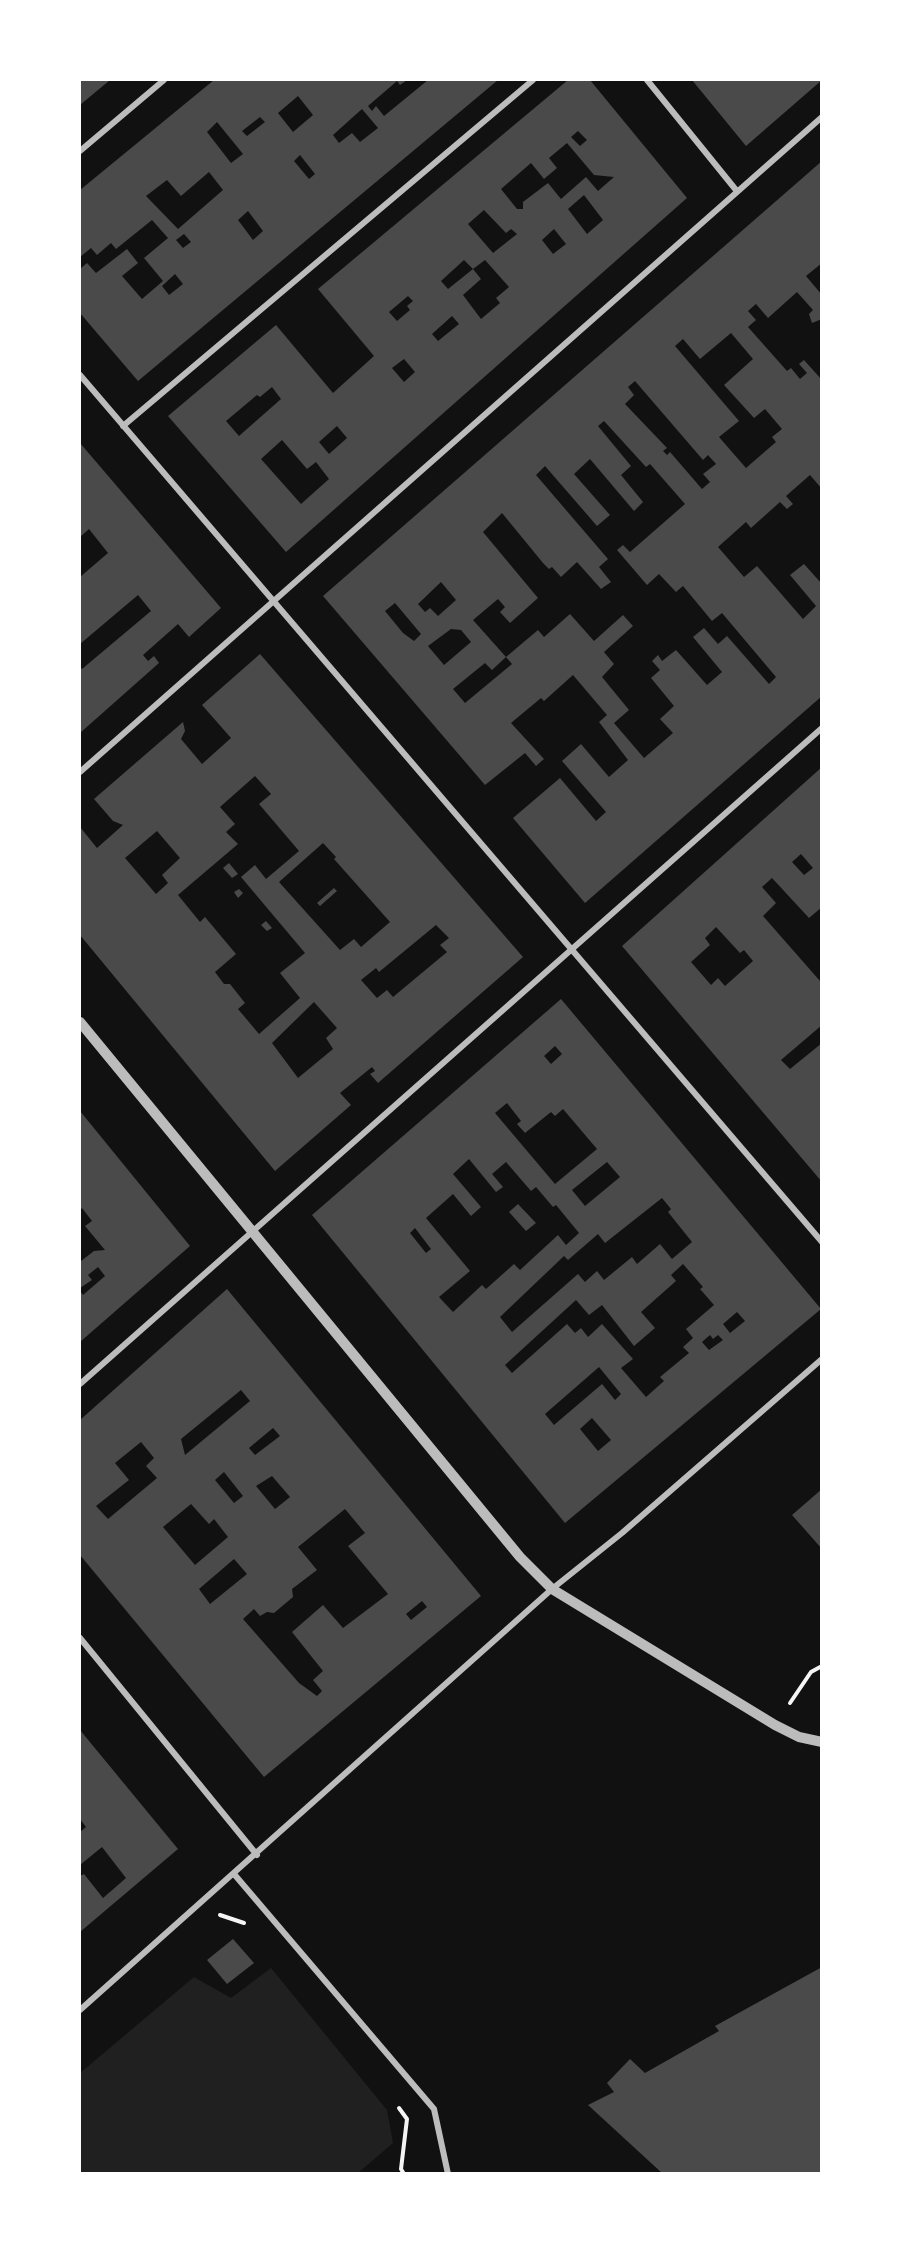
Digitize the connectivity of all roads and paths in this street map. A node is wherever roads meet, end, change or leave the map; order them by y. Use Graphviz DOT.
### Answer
graph roads {
  1 [pos="164,80"];
  2 [pos="533,80"];
  3 [pos="647,80"];
  4 [pos="822,117"];
  5 [pos="80,151"];
  6 [pos="736,190"];
  7 [pos="80,375"];
  8 [pos="123,426"];
  9 [pos="272,600"];
  10 [pos="822,728"];
  11 [pos="80,772"];
  12 [pos="572,949"];
  13 [pos="80,1022"];
  14 [pos="253,1233"];
  15 [pos="822,1242"];
  16 [pos="822,1359"];
  17 [pos="80,1384"];
  18 [pos="552,1589"];
  19 [pos="80,1638"];
  20 [pos="822,1742"];
  21 [pos="256,1855"];
  22 [pos="234,1874"];
  23 [pos="206,1899"];
  24 [pos="247,1924"];
  25 [pos="80,2010"];
  26 [pos="393,2101"];
  27 [pos="404,2174"];
  28 [pos="448,2174"];
  1 -- 5 [label="street"];
  2 -- 8 [label="street"];
  3 -- 6 [label="street"];
  4 -- 6 [label="street"];
  6 -- 9 [label="street"];
  7 -- 8 [label="street"];
  8 -- 9 [label="street"];
  9 -- 11 [label="street"];
  9 -- 12 [label="street"];
  10 -- 12 [label="street"];
  12 -- 14 [label="street"];
  12 -- 15 [label="street"];
  13 -- 14 [label="street"];
  14 -- 17 [label="street"];
  14 -- 18 [label="street"];
  16 -- 18 [label="street"];
  18 -- 20 [label="street"];
  18 -- 21 [label="street"];
  19 -- 21 [label="street"];
  21 -- 22 [label="street"];
  22 -- 23 [label="street"];
  22 -- 28 [label="street"];
  23 -- 24 [label="path"];
  23 -- 25 [label="street"];
  26 -- 27 [label="path"];
}
